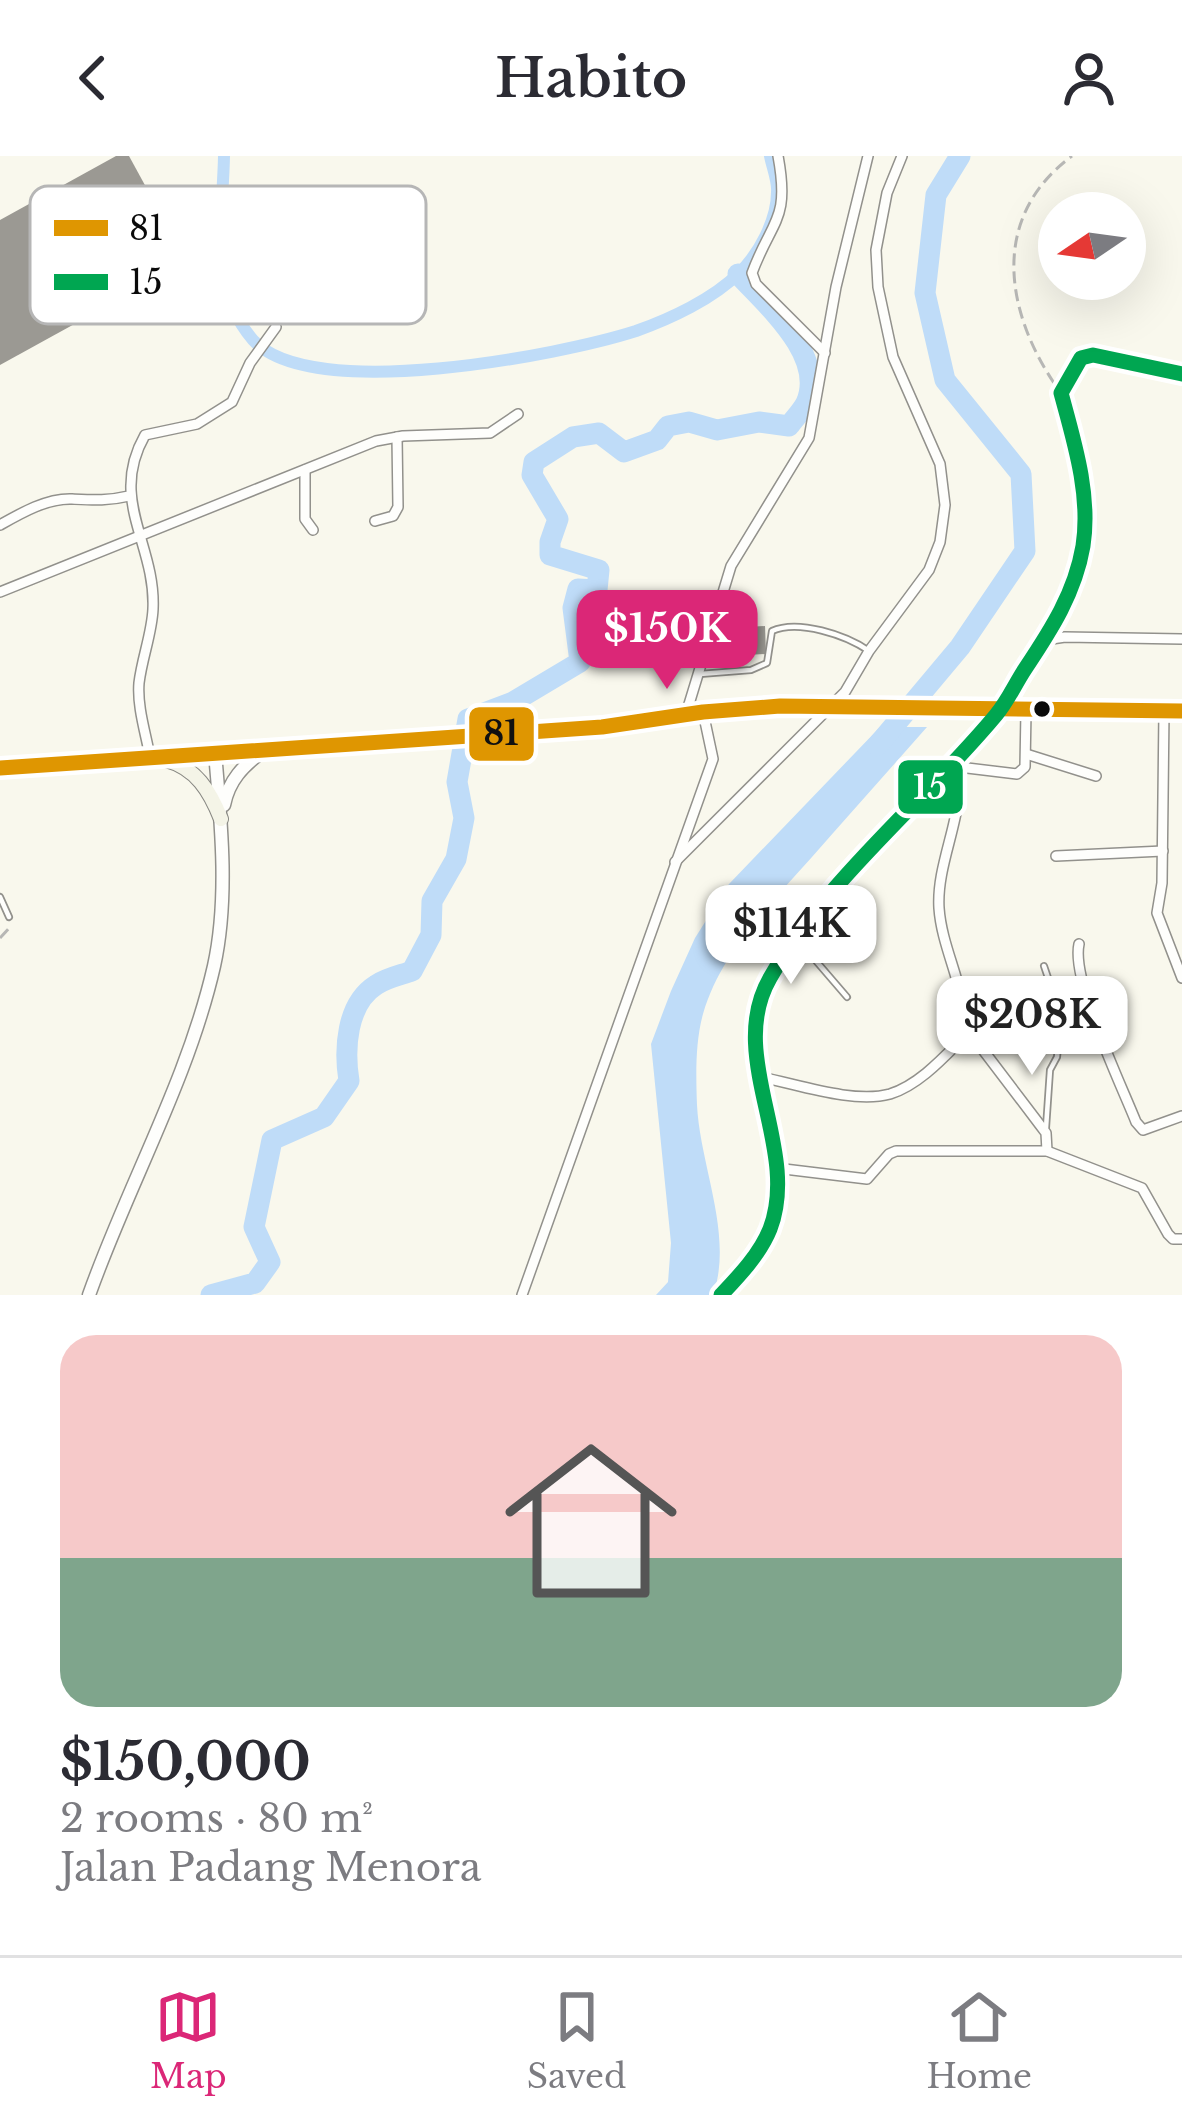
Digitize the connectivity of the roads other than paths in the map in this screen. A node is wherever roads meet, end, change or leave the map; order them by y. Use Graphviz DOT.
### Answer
graph roads {
  1 [pos="778,156"];
  2 [pos="868,156"];
  3 [pos="902,156"];
  4 [pos="276,327"];
  5 [pos="825,353"];
  6 [pos="1182,374"];
  7 [pos="518,413"];
  8 [pos="397,437"];
  9 [pos="305,470"];
  10 [pos="129,496"];
  11 [pos="375,520"];
  12 [pos="0,525"];
  13 [pos="313,530"];
  14 [pos="140,538"];
  15 [pos="0,592"];
  16 [pos="1182,639"];
  17 [pos="1045,640"];
  18 [pos="869,651"];
  19 [pos="698,674"];
  20 [pos="826,709"];
  21 [pos="1000,711"];
  22 [pos="1026,711"];
  23 [pos="1164,711"];
  24 [pos="1182,711"];
  25 [pos="703,712"];
  26 [pos="686,714"];
  27 [pos="264,750"];
  28 [pos="214,753"];
  29 [pos="1026,754"];
  30 [pos="150,758"];
  31 [pos="958,763"];
  32 [pos="0,768"];
  33 [pos="1096,776"];
  34 [pos="220,819"];
  35 [pos="1162,851"];
  36 [pos="1056,856"];
  37 [pos="675,862"];
  38 [pos="0,897"];
  39 [pos="9,917"];
  40 [pos="794,935"];
  41 [pos="1079,944"];
  42 [pos="1044,966"];
  43 [pos="1182,978"];
  44 [pos="847,997"];
  45 [pos="1061,1016"];
  46 [pos="1094,1018"];
  47 [pos="964,1037"];
  48 [pos="760,1077"];
  49 [pos="1182,1116"];
  50 [pos="1046,1133"];
  51 [pos="1047,1151"];
  52 [pos="776,1168"];
  53 [pos="1182,1239"];
  54 [pos="89,1295"];
  55 [pos="522,1295"];
  56 [pos="721,1295"];
  1 -- 5 [label="street"];
  2 -- 5 [label="street"];
  3 -- 18 [label="street"];
  4 -- 10 [label="street"];
  5 -- 19 [label="street"];
  6 -- 17 [label="street"];
  7 -- 8 [label="street"];
  8 -- 9 [label="street"];
  8 -- 11 [label="street"];
  9 -- 13 [label="street"];
  9 -- 14 [label="street"];
  10 -- 12 [label="street"];
  10 -- 14 [label="street"];
  14 -- 15 [label="street"];
  14 -- 30 [label="street"];
  16 -- 17 [label="street"];
  17 -- 21 [label="street"];
  18 -- 19 [label="lane"];
  18 -- 20 [label="street"];
  19 -- 26 [label="street"];
  20 -- 21 [label="main road"];
  20 -- 25 [label="main road"];
  20 -- 37 [label="street"];
  21 -- 22 [label="main road"];
  21 -- 31 [label="street"];
  22 -- 23 [label="main road"];
  22 -- 29 [label="street"];
  23 -- 24 [label="main road"];
  23 -- 35 [label="street"];
  25 -- 26 [label="main road"];
  25 -- 37 [label="street"];
  26 -- 27 [label="main road"];
  27 -- 28 [label="main road"];
  27 -- 34 [label="street"];
  28 -- 30 [label="main road"];
  28 -- 34 [label="street"];
  29 -- 31 [label="street"];
  29 -- 33 [label="street"];
  30 -- 32 [label="main road"];
  30 -- 34 [label="main road"];
  31 -- 40 [label="street"];
  31 -- 47 [label="street"];
  34 -- 54 [label="street"];
  35 -- 36 [label="street"];
  35 -- 43 [label="street"];
  37 -- 55 [label="street"];
  38 -- 39 [label="lane"];
  40 -- 44 [label="lane"];
  40 -- 48 [label="street"];
  41 -- 46 [label="street"];
  42 -- 45 [label="lane"];
  45 -- 46 [label="lane"];
  45 -- 50 [label="lane"];
  46 -- 49 [label="street"];
  47 -- 48 [label="street"];
  47 -- 50 [label="street"];
  48 -- 52 [label="street"];
  50 -- 51 [label="street"];
  51 -- 52 [label="street"];
  51 -- 53 [label="street"];
  52 -- 56 [label="street"];
}
